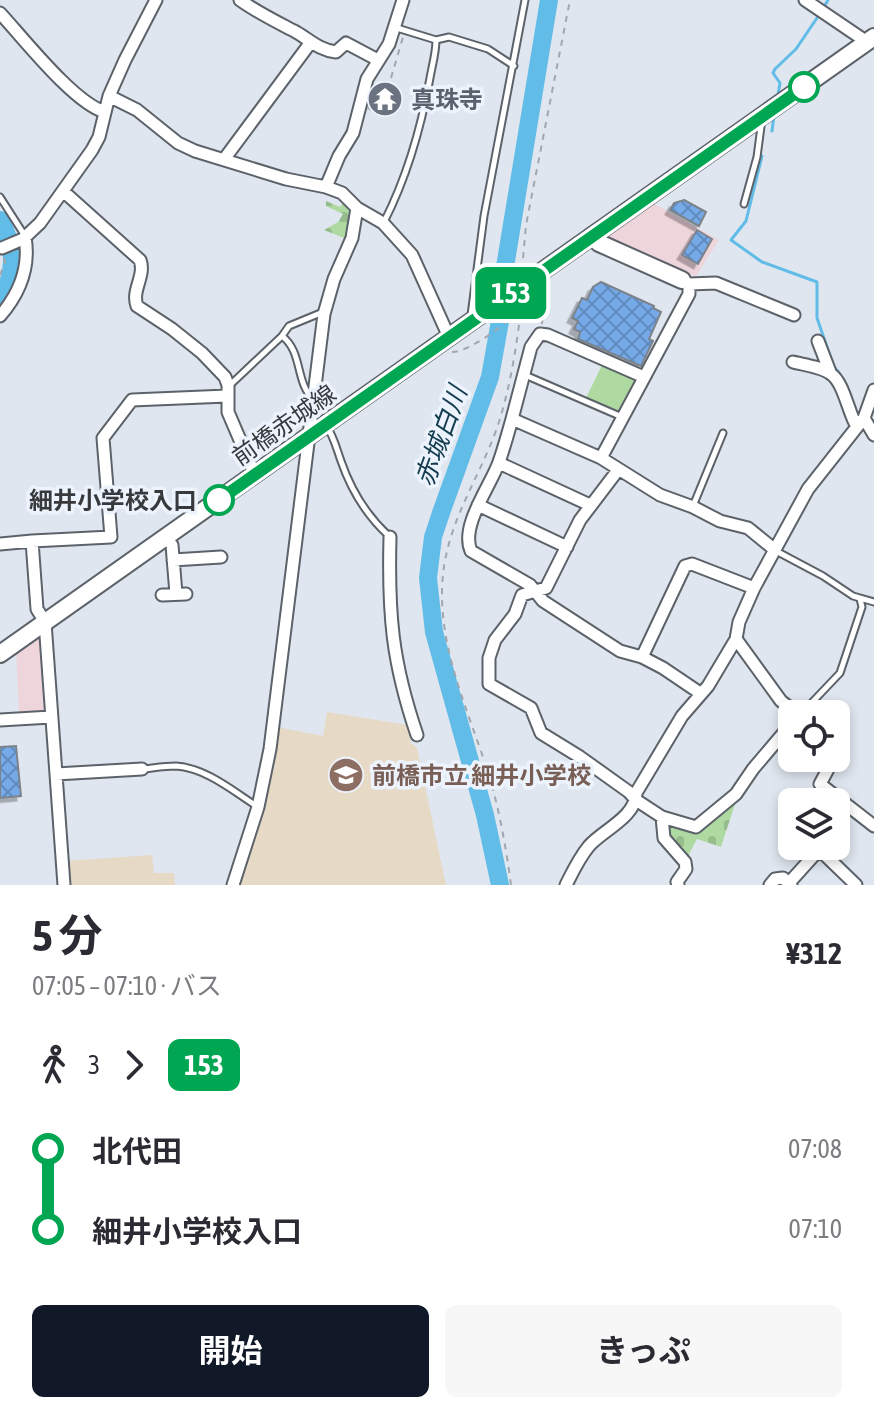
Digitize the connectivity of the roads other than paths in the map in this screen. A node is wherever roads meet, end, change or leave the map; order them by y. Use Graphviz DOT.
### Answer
graph roads {
  1 [pos="156,0"];
  2 [pos="240,0"];
  3 [pos="403,0"];
  4 [pos="525,0"];
  5 [pos="805,0"];
  6 [pos="0,13"];
  7 [pos="400,29"];
  8 [pos="871,39"];
  9 [pos="436,40"];
  10 [pos="311,42"];
  11 [pos="378,60"];
  12 [pos="514,66"];
  13 [pos="109,96"];
  14 [pos="105,112"];
  15 [pos="762,116"];
  16 [pos="225,158"];
  17 [pos="326,187"];
  18 [pos="63,191"];
  19 [pos="0,197"];
  20 [pos="744,204"];
  21 [pos="357,208"];
  22 [pos="383,223"];
  23 [pos="592,236"];
  24 [pos="24,238"];
  25 [pos="4,247"];
  26 [pos="686,282"];
  27 [pos="325,311"];
  28 [pos="794,315"];
  29 [pos="0,316"];
  30 [pos="474,319"];
  31 [pos="282,336"];
  32 [pos="818,341"];
  33 [pos="446,345"];
  34 [pos="793,362"];
  35 [pos="830,372"];
  36 [pos="524,374"];
  37 [pos="644,377"];
  38 [pos="874,390"];
  39 [pos="227,391"];
  40 [pos="313,399"];
  41 [pos="624,418"];
  42 [pos="512,419"];
  43 [pos="860,422"];
  44 [pos="326,424"];
  45 [pos="723,433"];
  46 [pos="874,435"];
  47 [pos="309,436"];
  48 [pos="601,458"];
  49 [pos="499,463"];
  50 [pos="618,470"];
  51 [pos="255,475"];
  52 [pos="478,505"];
  53 [pos="590,505"];
  54 [pos="693,507"];
  55 [pos="165,537"];
  56 [pos="390,537"];
  57 [pos="32,541"];
  58 [pos="0,544"];
  59 [pos="567,547"];
  60 [pos="775,550"];
  61 [pos="221,557"];
  62 [pos="173,560"];
  63 [pos="754,588"];
  64 [pos="535,592"];
  65 [pos="162,595"];
  66 [pos="860,599"];
  67 [pos="874,602"];
  68 [pos="45,622"];
  69 [pos="736,639"];
  70 [pos="0,654"];
  71 [pos="642,657"];
  72 [pos="700,693"];
  73 [pos="780,700"];
  74 [pos="814,700"];
  75 [pos="51,717"];
  76 [pos="0,720"];
  77 [pos="417,735"];
  78 [pos="778,740"];
  79 [pos="142,769"];
  80 [pos="826,772"];
  81 [pos="56,774"];
  82 [pos="636,800"];
  83 [pos="258,807"];
  84 [pos="662,817"];
  85 [pos="874,826"];
  86 [pos="790,884"];
  87 [pos="64,885"];
  88 [pos="233,885"];
  89 [pos="566,885"];
  90 [pos="678,885"];
  91 [pos="770,885"];
  92 [pos="856,885"];
  1 -- 13 [label="street"];
  2 -- 10 [label="street"];
  3 -- 7 [label="street"];
  4 -- 12 [label="lane"];
  5 -- 8 [label="street"];
  6 -- 14 [label="street"];
  7 -- 9 [label="lane"];
  7 -- 11 [label="street"];
  8 -- 15 [label="main road"];
  9 -- 12 [label="lane"];
  9 -- 22 [label="lane"];
  10 -- 11 [label="street"];
  10 -- 16 [label="street"];
  11 -- 17 [label="street"];
  12 -- 30 [label="lane"];
  13 -- 14 [label="street"];
  13 -- 16 [label="street"];
  14 -- 18 [label="street"];
  15 -- 20 [label="lane"];
  15 -- 23 [label="main road"];
  16 -- 17 [label="street"];
  17 -- 21 [label="street"];
  18 -- 24 [label="street"];
  18 -- 39 [label="street"];
  19 -- 24 [label="lane"];
  21 -- 22 [label="street"];
  21 -- 27 [label="street"];
  22 -- 33 [label="street"];
  23 -- 26 [label="main road"];
  23 -- 30 [label="main road, 前橋赤城線"];
  24 -- 25 [label="street"];
  24 -- 29 [label="street"];
  26 -- 28 [label="street"];
  26 -- 37 [label="street"];
  27 -- 31 [label="lane"];
  27 -- 40 [label="street"];
  30 -- 33 [label="main road, 前橋赤城線"];
  31 -- 39 [label="lane"];
  31 -- 40 [label="lane"];
  32 -- 35 [label="street"];
  33 -- 44 [label="main road, 前橋赤城線"];
  34 -- 35 [label="street"];
  35 -- 43 [label="street"];
  36 -- 37 [label="street"];
  36 -- 41 [label="lane"];
  36 -- 42 [label="street"];
  37 -- 41 [label="street"];
  38 -- 43 [label="street"];
  39 -- 51 [label="street"];
  39 -- 57 [label="street"];
  40 -- 47 [label="street"];
  41 -- 48 [label="street"];
  42 -- 48 [label="street"];
  42 -- 49 [label="street"];
  43 -- 46 [label="street"];
  43 -- 60 [label="street"];
  44 -- 47 [label="main road, 前橋赤城線"];
  44 -- 56 [label="lane"];
  45 -- 54 [label="lane"];
  47 -- 51 [label="main road, 前橋赤城線"];
  47 -- 83 [label="street"];
  48 -- 50 [label="street"];
  49 -- 52 [label="street"];
  49 -- 53 [label="street"];
  50 -- 53 [label="street"];
  50 -- 54 [label="street"];
  51 -- 55 [label="main road, 前橋赤城線"];
  52 -- 59 [label="street"];
  52 -- 64 [label="street"];
  53 -- 59 [label="street"];
  54 -- 60 [label="street"];
  55 -- 62 [label="street"];
  55 -- 68 [label="main road, 前橋赤城線"];
  56 -- 77 [label="street"];
  57 -- 58 [label="street"];
  57 -- 68 [label="street"];
  59 -- 64 [label="street"];
  60 -- 63 [label="street"];
  60 -- 66 [label="lane"];
  61 -- 62 [label="street"];
  62 -- 65 [label="street"];
  63 -- 69 [label="street"];
  63 -- 71 [label="street"];
  64 -- 71 [label="street"];
  64 -- 82 [label="street"];
  66 -- 67 [label="lane"];
  66 -- 74 [label="lane"];
  68 -- 70 [label="main road, 前橋赤城線"];
  68 -- 75 [label="street"];
  69 -- 72 [label="street"];
  69 -- 73 [label="street"];
  71 -- 72 [label="street"];
  72 -- 82 [label="street"];
  75 -- 76 [label="street"];
  75 -- 81 [label="street"];
  78 -- 84 [label="street"];
  79 -- 81 [label="street"];
  79 -- 83 [label="lane"];
  80 -- 85 [label="street"];
  81 -- 87 [label="street"];
  82 -- 84 [label="street"];
  82 -- 89 [label="street"];
  83 -- 88 [label="street"];
  84 -- 90 [label="street"];
  86 -- 91 [label="street"];
  86 -- 92 [label="street"];
}
